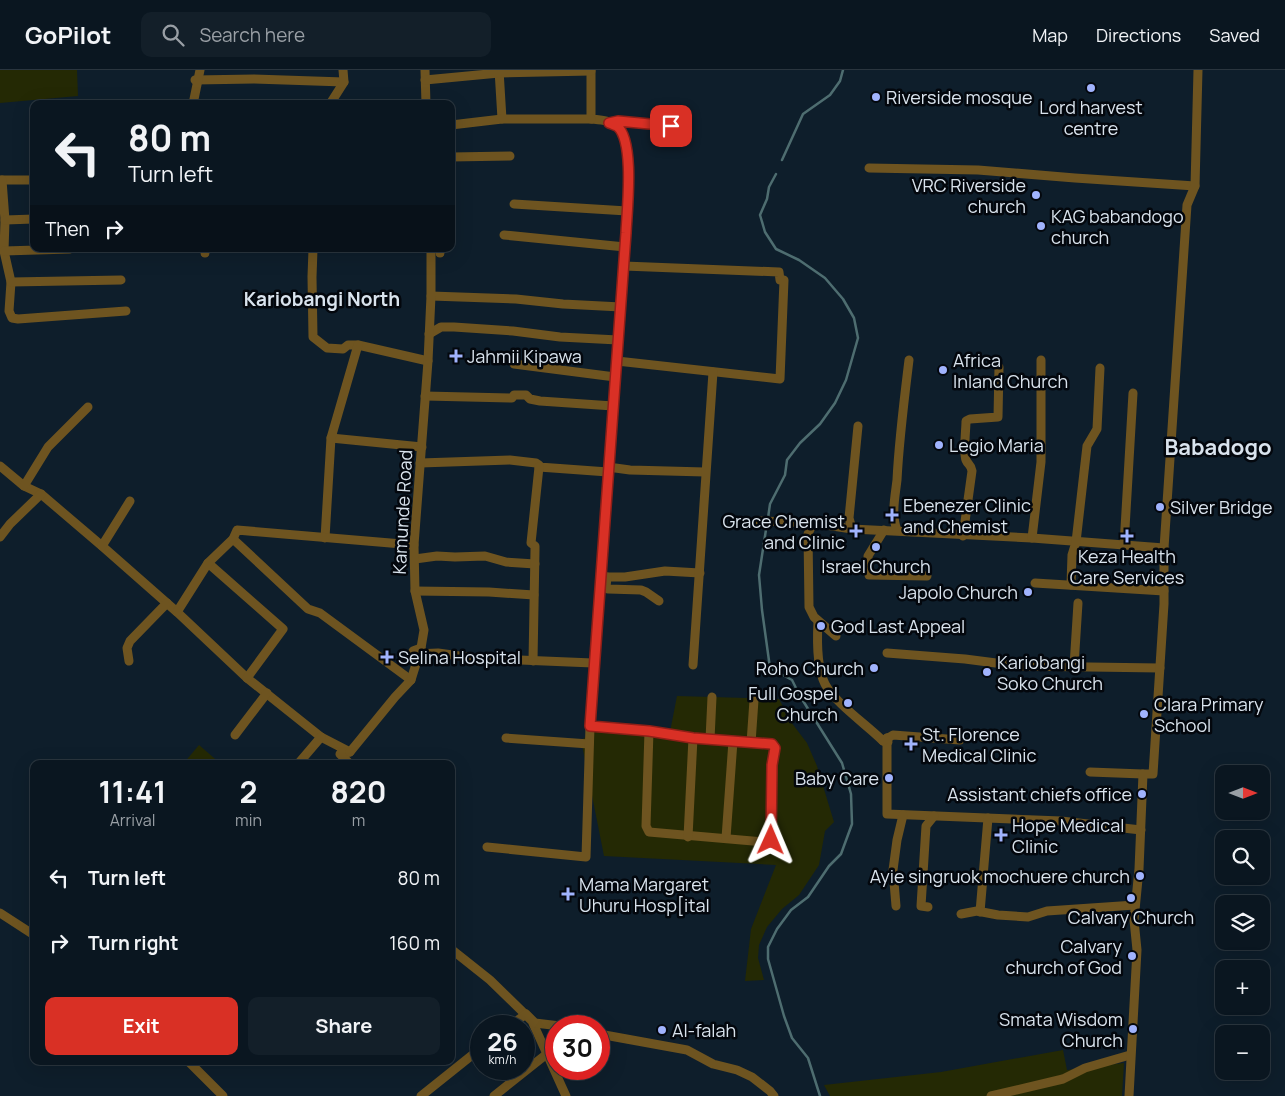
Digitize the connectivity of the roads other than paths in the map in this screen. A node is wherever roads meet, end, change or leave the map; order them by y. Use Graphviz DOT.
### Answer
graph roads {
  1 [pos="200,70"];
  2 [pos="343,70"];
  3 [pos="425,70"];
  4 [pos="1198,70"];
  5 [pos="499,71"];
  6 [pos="591,71"];
  7 [pos="254,74"];
  8 [pos="195,80"];
  9 [pos="425,80"];
  10 [pos="344,82"];
  11 [pos="195,100"];
  12 [pos="333,100"];
  13 [pos="426,100"];
  14 [pos="591,119"];
  15 [pos="502,120"];
  16 [pos="455,125"];
  17 [pos="671,126"];
  18 [pos="617,127"];
  19 [pos="510,156"];
  20 [pos="455,157"];
  21 [pos="869,168"];
  22 [pos="1,180"];
  23 [pos="30,180"];
  24 [pos="1195,186"];
  25 [pos="514,204"];
  26 [pos="627,211"];
  27 [pos="30,219"];
  28 [pos="5,220"];
  29 [pos="504,235"];
  30 [pos="625,247"];
  31 [pos="30,250"];
  32 [pos="4,251"];
  33 [pos="313,252"];
  34 [pos="437,252"];
  35 [pos="624,266"];
  36 [pos="121,280"];
  37 [pos="11,282"];
  38 [pos="431,296"];
  39 [pos="621,307"];
  40 [pos="126,310"];
  41 [pos="429,334"];
  42 [pos="618,340"];
  43 [pos="358,345"];
  44 [pos="909,360"];
  45 [pos="1041,360"];
  46 [pos="428,361"];
  47 [pos="617,361"];
  48 [pos="514,364"];
  49 [pos="999,367"];
  50 [pos="1100,368"];
  51 [pos="713,372"];
  52 [pos="615,377"];
  53 [pos="1133,393"];
  54 [pos="425,396"];
  55 [pos="613,406"];
  56 [pos="88,407"];
  57 [pos="858,426"];
  58 [pos="330,438"];
  59 [pos="422,447"];
  60 [pos="420,462"];
  61 [pos="0,466"];
  62 [pos="539,468"];
  63 [pos="608,469"];
  64 [pos="706,472"];
  65 [pos="24,486"];
  66 [pos="40,494"];
  67 [pos="130,501"];
  68 [pos="760,521"];
  69 [pos="813,523"];
  70 [pos="852,529"];
  71 [pos="884,530"];
  72 [pos="897,530"];
  73 [pos="963,536"];
  74 [pos="0,537"];
  75 [pos="325,538"];
  76 [pos="1032,538"];
  77 [pos="233,539"];
  78 [pos="1076,542"];
  79 [pos="414,545"];
  80 [pos="1124,545"];
  81 [pos="102,546"];
  82 [pos="1164,548"];
  83 [pos="414,559"];
  84 [pos="208,563"];
  85 [pos="534,564"];
  86 [pos="700,573"];
  87 [pos="927,576"];
  88 [pos="604,577"];
  89 [pos="1035,583"];
  90 [pos="1071,585"];
  91 [pos="415,591"];
  92 [pos="1164,591"];
  93 [pos="534,595"];
  94 [pos="659,601"];
  95 [pos="167,603"];
  96 [pos="1078,603"];
  97 [pos="178,612"];
  98 [pos="818,622"];
  99 [pos="836,636"];
  100 [pos="421,648"];
  101 [pos="886,653"];
  102 [pos="129,661"];
  103 [pos="533,661"];
  104 [pos="593,663"];
  105 [pos="693,665"];
  106 [pos="1074,666"];
  107 [pos="1160,668"];
  108 [pos="247,678"];
  109 [pos="411,680"];
  110 [pos="267,693"];
  111 [pos="712,697"];
  112 [pos="754,700"];
  113 [pos="590,726"];
  114 [pos="649,731"];
  115 [pos="235,735"];
  116 [pos="322,737"];
  117 [pos="506,738"];
  118 [pos="693,738"];
  119 [pos="710,740"];
  120 [pos="885,740"];
  121 [pos="960,740"];
  122 [pos="733,741"];
  123 [pos="751,743"];
  124 [pos="589,744"];
  125 [pos="346,759"];
  126 [pos="302,760"];
  127 [pos="1090,772"];
  128 [pos="1143,774"];
  129 [pos="890,802"];
  130 [pos="903,815"];
  131 [pos="934,816"];
  132 [pos="988,818"];
  133 [pos="1141,830"];
  134 [pos="688,837"];
  135 [pos="726,838"];
  136 [pos="488,847"];
  137 [pos="1135,905"];
  138 [pos="896,906"];
  139 [pos="928,907"];
  140 [pos="980,912"];
  141 [pos="0,914"];
  142 [pos="961,914"];
  143 [pos="30,933"];
  144 [pos="455,952"];
  145 [pos="526,1014"];
  146 [pos="545,1024"];
  147 [pos="610,1036"];
  148 [pos="545,1047"];
  149 [pos="1130,1055"];
  150 [pos="545,1056"];
  151 [pos="470,1057"];
  152 [pos="192,1065"];
  153 [pos="559,1080"];
  154 [pos="224,1096"];
  155 [pos="421,1096"];
  156 [pos="494,1096"];
  157 [pos="566,1096"];
  158 [pos="774,1096"];
  159 [pos="991,1096"];
  160 [pos="1128,1096"];
  1 -- 11 [label="street"];
  2 -- 10 [label="street"];
  3 -- 9 [label="street"];
  4 -- 24 [label="street"];
  5 -- 6 [label="street"];
  5 -- 9 [label="street"];
  5 -- 15 [label="street"];
  6 -- 14 [label="street"];
  7 -- 8 [label="street"];
  7 -- 10 [label="street"];
  9 -- 13 [label="street"];
  10 -- 12 [label="street"];
  14 -- 15 [label="street"];
  14 -- 18 [label="street"];
  15 -- 16 [label="street"];
  17 -- 18 [label="street"];
  18 -- 26 [label="street"];
  19 -- 20 [label="street"];
  21 -- 24 [label="street"];
  22 -- 23 [label="street"];
  22 -- 28 [label="street"];
  24 -- 82 [label="street"];
  25 -- 26 [label="street"];
  26 -- 30 [label="street"];
  27 -- 28 [label="street"];
  28 -- 32 [label="street"];
  29 -- 30 [label="street"];
  30 -- 35 [label="street"];
  31 -- 32 [label="street"];
  32 -- 37 [label="street"];
  33 -- 43 [label="street"];
  34 -- 38 [label="street, Kamunde Road"];
  35 -- 39 [label="street"];
  35 -- 51 [label="street"];
  36 -- 37 [label="street"];
  37 -- 40 [label="street"];
  38 -- 39 [label="street"];
  38 -- 41 [label="street, Kamunde Road"];
  39 -- 42 [label="street"];
  41 -- 42 [label="street"];
  41 -- 46 [label="street, Kamunde Road"];
  42 -- 47 [label="street"];
  43 -- 46 [label="street"];
  43 -- 58 [label="street"];
  44 -- 72 [label="street"];
  45 -- 76 [label="street"];
  46 -- 54 [label="street, Kamunde Road"];
  47 -- 51 [label="street"];
  47 -- 52 [label="street"];
  48 -- 52 [label="street"];
  49 -- 73 [label="street"];
  50 -- 78 [label="street"];
  51 -- 64 [label="street"];
  52 -- 55 [label="street"];
  53 -- 80 [label="street"];
  54 -- 55 [label="street"];
  54 -- 59 [label="street, Kamunde Road"];
  55 -- 63 [label="street"];
  56 -- 65 [label="street"];
  57 -- 70 [label="street"];
  58 -- 59 [label="street"];
  58 -- 75 [label="street"];
  59 -- 60 [label="street, Kamunde Road"];
  60 -- 62 [label="street"];
  60 -- 79 [label="street, Kamunde Road"];
  61 -- 65 [label="street, Kamunde Road"];
  62 -- 63 [label="street"];
  62 -- 85 [label="street"];
  63 -- 64 [label="street"];
  63 -- 88 [label="street"];
  64 -- 86 [label="street"];
  65 -- 66 [label="street, Kamunde Road"];
  66 -- 74 [label="street"];
  66 -- 81 [label="street, Kamunde Road"];
  67 -- 81 [label="street"];
  68 -- 69 [label="street"];
  69 -- 70 [label="street"];
  69 -- 99 [label="street"];
  70 -- 71 [label="street"];
  71 -- 72 [label="street"];
  71 -- 87 [label="street"];
  72 -- 73 [label="street"];
  73 -- 76 [label="street"];
  75 -- 77 [label="street"];
  75 -- 79 [label="street"];
  76 -- 78 [label="street"];
  77 -- 84 [label="street"];
  77 -- 109 [label="street"];
  78 -- 80 [label="street"];
  78 -- 90 [label="street"];
  79 -- 83 [label="street, Kamunde Road"];
  80 -- 82 [label="street"];
  81 -- 95 [label="street, Kamunde Road"];
  82 -- 92 [label="street"];
  83 -- 85 [label="street"];
  83 -- 91 [label="street, Kamunde Road"];
  84 -- 97 [label="street"];
  84 -- 108 [label="street"];
  85 -- 93 [label="street"];
  86 -- 88 [label="street"];
  86 -- 105 [label="street"];
  88 -- 94 [label="street"];
  88 -- 104 [label="street"];
  89 -- 90 [label="street"];
  90 -- 92 [label="street"];
  91 -- 93 [label="street"];
  91 -- 100 [label="street, Kamunde Road"];
  92 -- 107 [label="street"];
  93 -- 103 [label="street"];
  95 -- 97 [label="street, Kamunde Road"];
  95 -- 102 [label="street"];
  96 -- 106 [label="street"];
  97 -- 108 [label="street, Kamunde Road"];
  98 -- 120 [label="street"];
  100 -- 103 [label="street"];
  100 -- 109 [label="street, Kamunde Road"];
  101 -- 106 [label="street"];
  103 -- 104 [label="street"];
  104 -- 113 [label="street"];
  106 -- 107 [label="street"];
  107 -- 128 [label="street"];
  108 -- 110 [label="street, Kamunde Road"];
  109 -- 125 [label="street, Kamunde Road"];
  110 -- 115 [label="street"];
  110 -- 116 [label="street, Kamunde Road"];
  111 -- 119 [label="street"];
  112 -- 123 [label="street"];
  113 -- 114 [label="street"];
  113 -- 124 [label="street"];
  114 -- 118 [label="street"];
  114 -- 134 [label="street"];
  116 -- 125 [label="street, Kamunde Road"];
  116 -- 126 [label="street"];
  117 -- 124 [label="street"];
  118 -- 119 [label="street"];
  118 -- 134 [label="street"];
  119 -- 122 [label="street"];
  120 -- 121 [label="street"];
  120 -- 129 [label="street"];
  120 -- 130 [label="street"];
  122 -- 123 [label="street"];
  122 -- 135 [label="street"];
  123 -- 135 [label="street"];
  124 -- 136 [label="street"];
  127 -- 128 [label="street"];
  128 -- 133 [label="street"];
  130 -- 131 [label="street"];
  130 -- 138 [label="street"];
  131 -- 132 [label="street"];
  131 -- 139 [label="street"];
  132 -- 133 [label="street"];
  132 -- 140 [label="street"];
  133 -- 137 [label="street"];
  134 -- 135 [label="street"];
  137 -- 140 [label="street"];
  137 -- 149 [label="street"];
  140 -- 142 [label="street"];
  141 -- 143 [label="street"];
  144 -- 145 [label="street"];
  145 -- 146 [label="street"];
  145 -- 148 [label="street"];
  147 -- 158 [label="street"];
  149 -- 159 [label="street"];
  149 -- 160 [label="street"];
  150 -- 156 [label="street"];
  151 -- 155 [label="street"];
  152 -- 154 [label="street"];
  153 -- 157 [label="street"];
}
